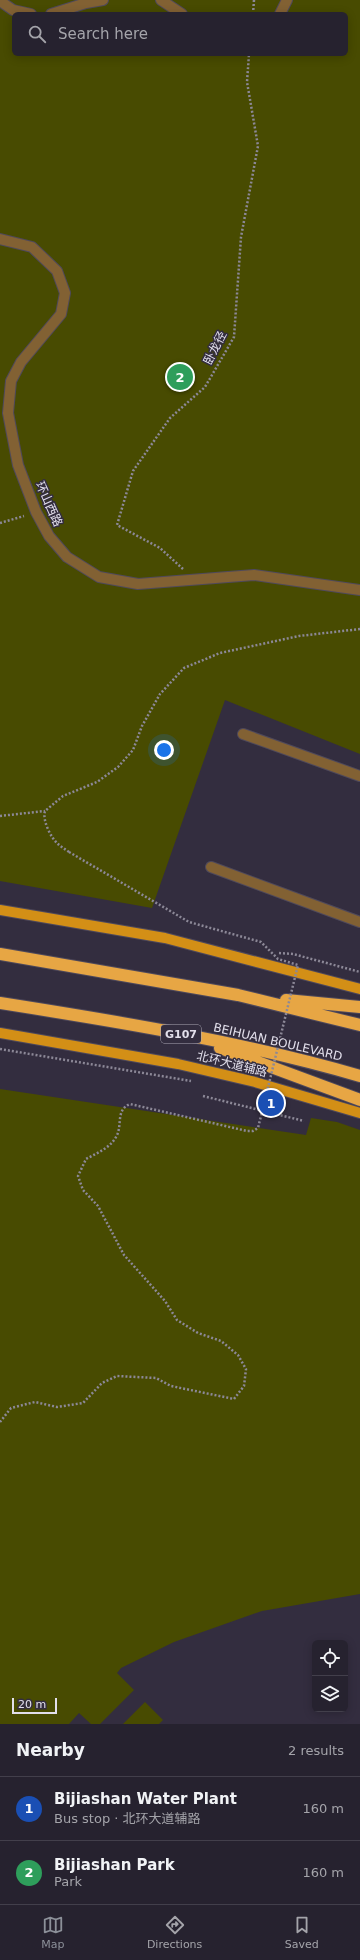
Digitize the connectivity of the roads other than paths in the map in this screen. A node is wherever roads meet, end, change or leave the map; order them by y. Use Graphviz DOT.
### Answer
graph roads {
  1 [pos="103,0"];
  2 [pos="161,0"];
  3 [pos="288,0"];
  4 [pos="0,1"];
  5 [pos="22,12"];
  6 [pos="57,12"];
  7 [pos="179,12"];
  8 [pos="281,12"];
  9 [pos="0,239"];
  10 [pos="360,590"];
  11 [pos="244,734"];
  12 [pos="360,776"];
  13 [pos="211,867"];
  14 [pos="0,910"];
  15 [pos="360,922"];
  16 [pos="0,954"];
  17 [pos="360,989"];
  18 [pos="238,995"];
  19 [pos="0,1003"];
  20 [pos="360,1007"];
  21 [pos="360,1025"];
  22 [pos="0,1033"];
  23 [pos="173,1033"];
  24 [pos="360,1076"];
  25 [pos="360,1100"];
  26 [pos="360,1113"];
  1 -- 6 [label="lane"];
  2 -- 7 [label="lane"];
  3 -- 8 [label="lane"];
  4 -- 5 [label="lane"];
  9 -- 10 [label="lane, 环山西路"];
  11 -- 12 [label="lane"];
  13 -- 15 [label="lane"];
  14 -- 17 [label="main road"];
  16 -- 18 [label="highway"];
  18 -- 20 [label="highway"];
  18 -- 21 [label="highway"];
  19 -- 23 [label="highway, BEIHUAN BOULEVARD / G107"];
  22 -- 26 [label="main road, 北环大道辅路"];
  23 -- 24 [label="highway, BEIHUAN BOULEVARD / G107"];
  23 -- 25 [label="highway"];
}
